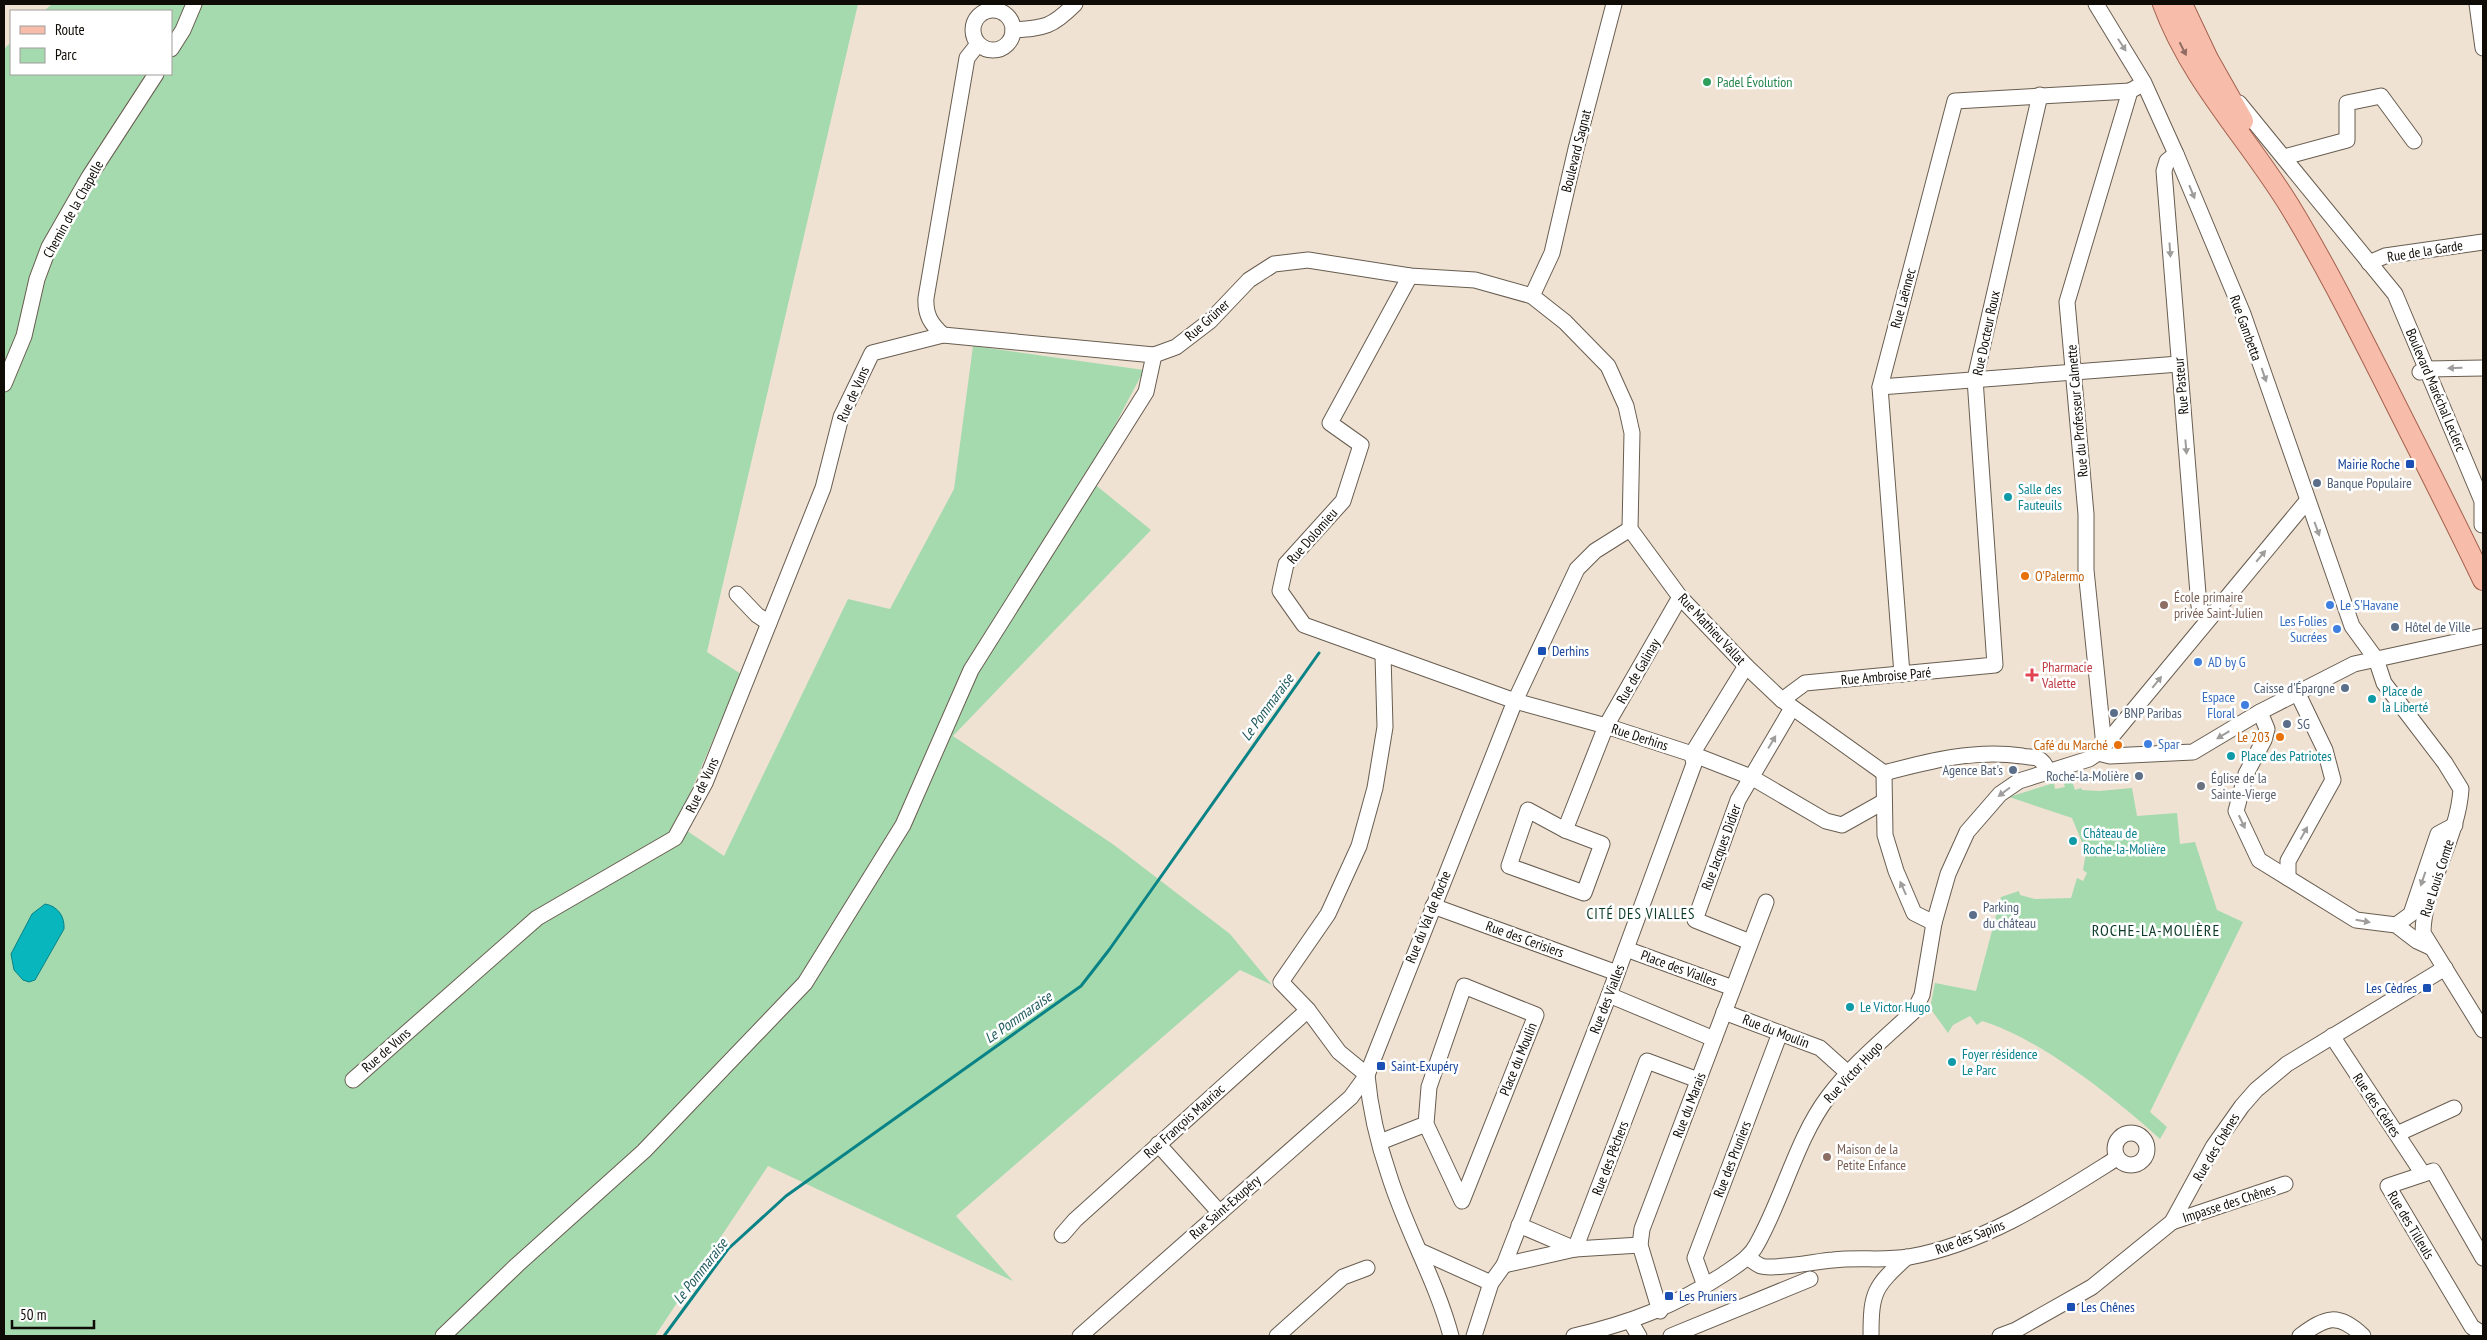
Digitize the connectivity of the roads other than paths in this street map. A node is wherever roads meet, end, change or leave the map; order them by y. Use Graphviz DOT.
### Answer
graph roads {
  1 [pos="194,4"];
  2 [pos="1075,4"];
  3 [pos="1614,4"];
  4 [pos="2096,4"];
  5 [pos="2164,4"];
  6 [pos="2182,4"];
  7 [pos="2476,4"];
  8 [pos="993,7"];
  9 [pos="1013,30"];
  10 [pos="978,44"];
  11 [pos="172,46"];
  12 [pos="2483,48"];
  13 [pos="155,75"];
  14 [pos="2221,81"];
  15 [pos="2144,84"];
  16 [pos="2130,91"];
  17 [pos="2040,95"];
  18 [pos="2414,141"];
  19 [pos="2176,154"];
  20 [pos="2284,157"];
  21 [pos="2483,242"];
  22 [pos="2368,264"];
  23 [pos="1410,276"];
  24 [pos="1532,296"];
  25 [pos="2346,306"];
  26 [pos="944,335"];
  27 [pos="872,353"];
  28 [pos="1154,355"];
  29 [pos="2179,364"];
  30 [pos="2483,368"];
  31 [pos="2424,371"];
  32 [pos="2073,372"];
  33 [pos="1975,379"];
  34 [pos="4,384"];
  35 [pos="1880,387"];
  36 [pos="2307,501"];
  37 [pos="2483,526"];
  38 [pos="1630,529"];
  39 [pos="2483,580"];
  40 [pos="737,594"];
  41 [pos="1680,597"];
  42 [pos="2207,620"];
  43 [pos="769,623"];
  44 [pos="2483,636"];
  45 [pos="1383,655"];
  46 [pos="2376,659"];
  47 [pos="1995,665"];
  48 [pos="1746,666"];
  49 [pos="1902,674"];
  50 [pos="2297,692"];
  51 [pos="1515,701"];
  52 [pos="1787,704"];
  53 [pos="2260,712"];
  54 [pos="1606,726"];
  55 [pos="2101,749"];
  56 [pos="1692,754"];
  57 [pos="1884,773"];
  58 [pos="2049,773"];
  59 [pos="1751,777"];
  60 [pos="1884,802"];
  61 [pos="2455,825"];
  62 [pos="1565,830"];
  63 [pos="2288,878"];
  64 [pos="1766,902"];
  65 [pos="1433,906"];
  66 [pos="1934,923"];
  67 [pos="2396,925"];
  68 [pos="1750,942"];
  69 [pos="2430,948"];
  70 [pos="1626,949"];
  71 [pos="2445,968"];
  72 [pos="1617,973"];
  73 [pos="1733,988"];
  74 [pos="1609,996"];
  75 [pos="1308,1010"];
  76 [pos="1724,1012"];
  77 [pos="2483,1030"];
  78 [pos="1780,1033"];
  79 [pos="2332,1036"];
  80 [pos="1714,1039"];
  81 [pos="1367,1074"];
  82 [pos="1849,1074"];
  83 [pos="352,1080"];
  84 [pos="1698,1080"];
  85 [pos="2454,1108"];
  86 [pos="1426,1124"];
  87 [pos="2397,1134"];
  88 [pos="1380,1142"];
  89 [pos="1158,1144"];
  90 [pos="2117,1158"];
  91 [pos="2423,1174"];
  92 [pos="2285,1184"];
  93 [pos="1220,1213"];
  94 [pos="2172,1222"];
  95 [pos="1519,1226"];
  96 [pos="1062,1235"];
  97 [pos="1640,1245"];
  98 [pos="1575,1249"];
  99 [pos="1420,1251"];
  100 [pos="1907,1257"];
  101 [pos="1748,1258"];
  102 [pos="2483,1258"];
  103 [pos="1504,1265"];
  104 [pos="1367,1268"];
  105 [pos="1810,1280"];
  106 [pos="1492,1282"];
  107 [pos="1705,1286"];
  108 [pos="1660,1311"];
  109 [pos="1097,1321"];
  110 [pos="1630,1321"];
  111 [pos="2483,1334"];
  112 [pos="443,1336"];
  113 [pos="1080,1336"];
  114 [pos="1098,1336"];
  115 [pos="1276,1336"];
  116 [pos="1451,1336"];
  117 [pos="1474,1336"];
  118 [pos="1574,1336"];
  119 [pos="1639,1336"];
  120 [pos="1671,1336"];
  121 [pos="1871,1336"];
  122 [pos="2000,1336"];
  123 [pos="2300,1336"];
  124 [pos="2363,1336"];
  1 -- 11 [label="street"];
  2 -- 9 [label="street"];
  3 -- 24 [label="street, Boulevard Sagnat"];
  4 -- 15 [label="street, Rue Gambetta, one-way"];
  5 -- 25 [label="main road, one-way"];
  6 -- 14 [label="main road"];
  7 -- 12 [label="street"];
  8 -- 9 [label="street"];
  8 -- 10 [label="street"];
  9 -- 10 [label="street"];
  10 -- 26 [label="street"];
  13 -- 34 [label="street, Chemin de la Chapelle"];
  14 -- 20 [label="street, Boulevard Maréchal Leclerc"];
  14 -- 25 [label="main road"];
  15 -- 16 [label="street"];
  15 -- 19 [label="street, Rue Gambetta"];
  16 -- 17 [label="street, Rue Laënnec"];
  16 -- 32 [label="street, Rue du Professeur Calmette"];
  17 -- 33 [label="street, Rue Docteur Roux"];
  17 -- 35 [label="street, Rue Laënnec"];
  18 -- 20 [label="street"];
  19 -- 29 [label="street, Rue Pasteur, one-way"];
  19 -- 36 [label="street, Rue Gambetta, one-way"];
  20 -- 22 [label="street, Boulevard Maréchal Leclerc"];
  21 -- 22 [label="street, Rue de la Garde"];
  22 -- 31 [label="street, Boulevard Maréchal Leclerc"];
  23 -- 24 [label="street, Rue Grüner"];
  23 -- 28 [label="street, Rue Grüner"];
  23 -- 45 [label="street, Rue Dolomieu"];
  24 -- 38 [label="street"];
  25 -- 39 [label="main road"];
  26 -- 27 [label="street, Rue Grüner"];
  26 -- 28 [label="street, Rue Grüner"];
  27 -- 43 [label="street, Rue de Vuns"];
  28 -- 112 [label="street"];
  29 -- 32 [label="street"];
  29 -- 42 [label="street, Rue Pasteur, one-way"];
  30 -- 31 [label="street, one-way"];
  31 -- 37 [label="street, Boulevard Maréchal Leclerc"];
  32 -- 33 [label="street"];
  32 -- 55 [label="street, Rue du Professeur Calmette"];
  33 -- 35 [label="street"];
  33 -- 47 [label="street, Rue Docteur Roux"];
  35 -- 49 [label="street, Rue Laënnec"];
  42 -- 36 [label="street, one-way"];
  36 -- 46 [label="street, Rue Gambetta, one-way"];
  38 -- 41 [label="street, Rue Mathieu Vallat"];
  38 -- 51 [label="street, Rue du Val de Roche"];
  40 -- 43 [label="street"];
  41 -- 48 [label="street, Rue Mathieu Vallat"];
  41 -- 54 [label="street, Rue de Galinay"];
  55 -- 42 [label="street, one-way"];
  43 -- 83 [label="street, Rue de Vuns"];
  44 -- 46 [label="street"];
  45 -- 51 [label="street, Rue Derhins"];
  45 -- 75 [label="street"];
  46 -- 50 [label="street"];
  46 -- 61 [label="street, Rue Louis Comte"];
  47 -- 49 [label="street, Rue Ambroise Paré"];
  48 -- 52 [label="street, Rue Mathieu Vallat"];
  48 -- 56 [label="street, Rue des Vialles"];
  49 -- 52 [label="street, Rue Ambroise Paré"];
  50 -- 53 [label="street"];
  63 -- 50 [label="street, one-way"];
  51 -- 54 [label="street, Rue Derhins"];
  51 -- 65 [label="street, Rue du Val de Roche"];
  52 -- 57 [label="street, Rue Mathieu Vallat"];
  59 -- 52 [label="street, one-way"];
  53 -- 55 [label="street, one-way"];
  53 -- 63 [label="street, one-way"];
  54 -- 56 [label="street, Rue Derhins"];
  54 -- 62 [label="street, Rue de Galinay"];
  55 -- 58 [label="street, Rue Victor Hugo"];
  56 -- 59 [label="street, Rue Derhins"];
  56 -- 70 [label="street, Rue des Vialles"];
  57 -- 58 [label="street"];
  57 -- 60 [label="street"];
  58 -- 66 [label="street, Rue Victor Hugo, one-way"];
  59 -- 60 [label="street, Rue Derhins"];
  59 -- 68 [label="street, Rue Jacques Didier"];
  66 -- 60 [label="street, one-way"];
  61 -- 67 [label="street, one-way"];
  61 -- 69 [label="street, Rue Louis Comte"];
  62 -- 62 [label="street"];
  63 -- 67 [label="street, one-way"];
  64 -- 68 [label="street, Rue du Marais"];
  65 -- 72 [label="street, Rue des Cerisiers"];
  65 -- 81 [label="street, Rue du Val de Roche"];
  66 -- 82 [label="street, Rue Victor Hugo"];
  67 -- 69 [label="street"];
  68 -- 73 [label="street, Rue du Marais"];
  69 -- 71 [label="street"];
  70 -- 72 [label="street, Rue des Vialles"];
  70 -- 73 [label="street, Place des Vialles"];
  71 -- 77 [label="street"];
  71 -- 79 [label="street, Rue des Chênes"];
  72 -- 74 [label="street, Rue des Vialles"];
  73 -- 76 [label="street, Rue du Marais"];
  74 -- 80 [label="street"];
  74 -- 95 [label="street, Rue des Vialles"];
  75 -- 81 [label="street"];
  75 -- 89 [label="street, Rue François Mauriac"];
  76 -- 78 [label="street, Rue du Moulin"];
  76 -- 80 [label="street, Rue du Marais"];
  78 -- 82 [label="street, Rue du Moulin"];
  78 -- 107 [label="street, Rue des Pruniers"];
  79 -- 87 [label="street, Rue des Cèdres"];
  79 -- 94 [label="street, Rue des Chênes"];
  80 -- 84 [label="street, Rue du Marais"];
  81 -- 88 [label="street, Rue du Val de Roche"];
  81 -- 93 [label="street, Rue Saint-Exupéry"];
  82 -- 101 [label="street, Rue Victor Hugo"];
  84 -- 97 [label="street, Rue du Marais"];
  84 -- 98 [label="street, Rue des Pêchers"];
  85 -- 87 [label="street"];
  86 -- 86 [label="street, Place du Moulin"];
  86 -- 88 [label="street"];
  87 -- 91 [label="street, Rue des Cèdres"];
  88 -- 99 [label="street, Rue du Val de Roche"];
  89 -- 93 [label="street"];
  89 -- 96 [label="street, Rue François Mauriac"];
  90 -- 100 [label="street, Rue des Sapins"];
  91 -- 102 [label="street"];
  91 -- 111 [label="street, Rue des Tilleuls"];
  92 -- 94 [label="street, Impasse des Chênes"];
  93 -- 109 [label="street, Rue Saint-Exupéry"];
  94 -- 122 [label="street, Rue des Chênes"];
  95 -- 98 [label="street"];
  95 -- 103 [label="street, Rue des Vialles"];
  97 -- 98 [label="street"];
  97 -- 108 [label="street, Rue du Marais"];
  98 -- 103 [label="street"];
  99 -- 106 [label="street"];
  99 -- 116 [label="street, Rue du Val de Roche"];
  100 -- 101 [label="street, Rue des Sapins"];
  100 -- 121 [label="street"];
  101 -- 107 [label="street, Rue Victor Hugo"];
  103 -- 106 [label="street, Rue des Vialles"];
  104 -- 115 [label="street"];
  105 -- 120 [label="street"];
  106 -- 117 [label="street, Rue des Vialles"];
  107 -- 108 [label="street, Rue Victor Hugo"];
  108 -- 110 [label="street, Rue Victor Hugo"];
  109 -- 113 [label="street, Rue Saint-Exupéry"];
  109 -- 114 [label="street"];
  110 -- 118 [label="street, Rue Victor Hugo"];
  110 -- 119 [label="street"];
  123 -- 124 [label="street"];
}
